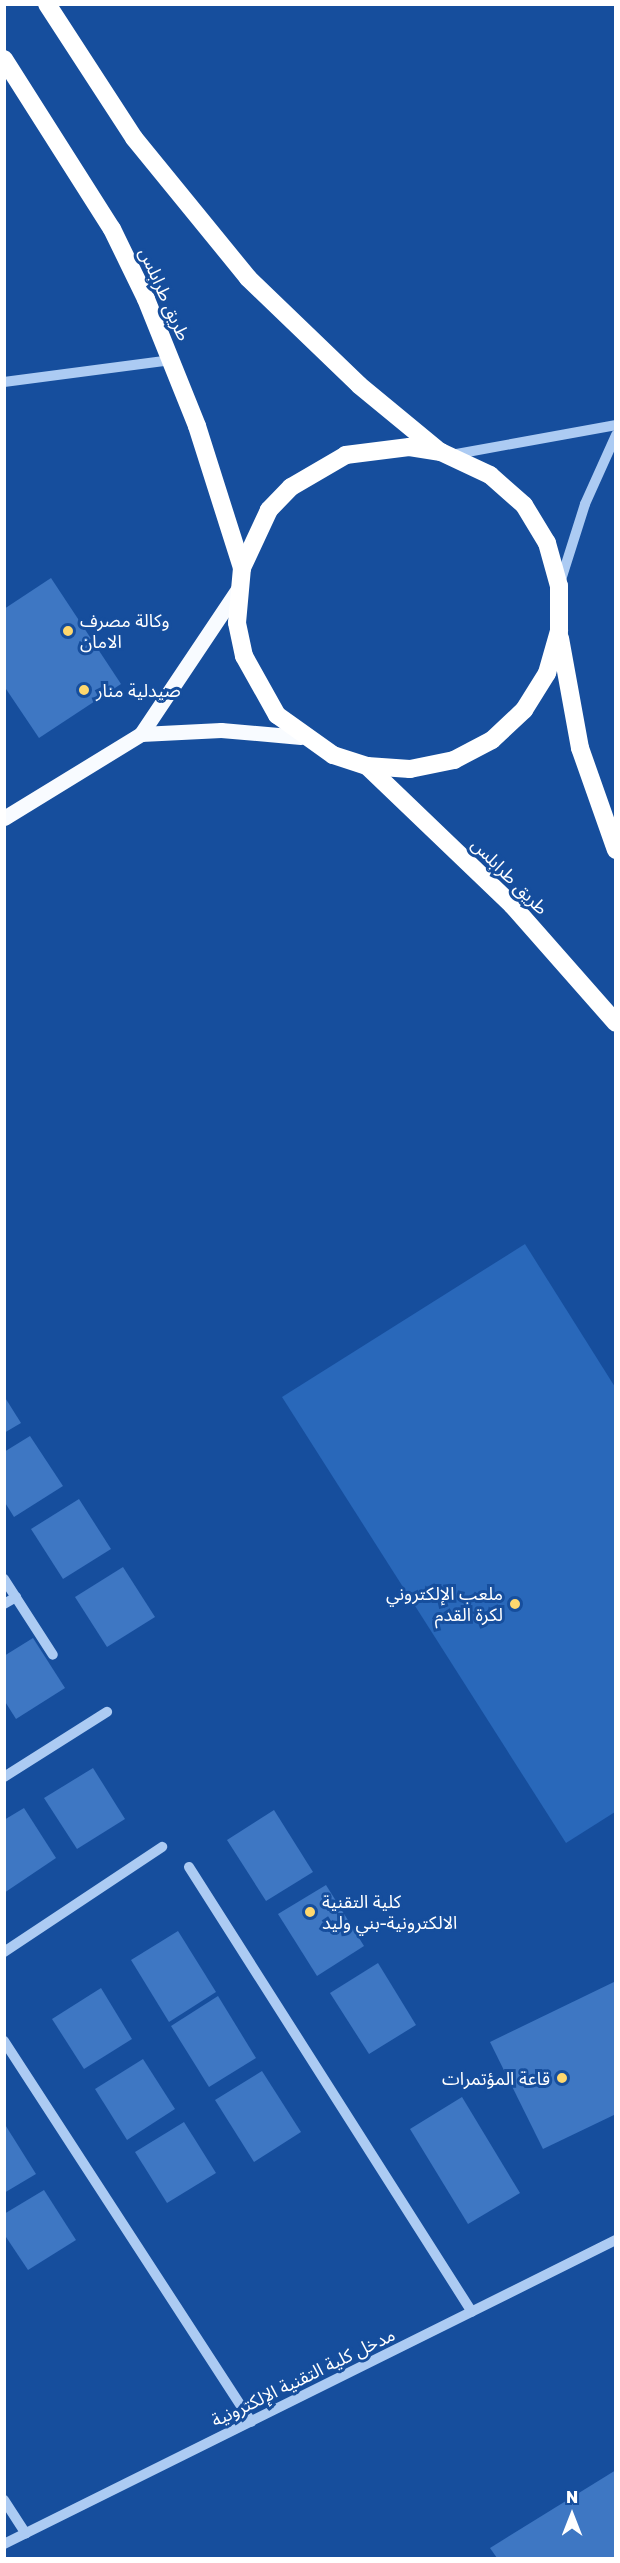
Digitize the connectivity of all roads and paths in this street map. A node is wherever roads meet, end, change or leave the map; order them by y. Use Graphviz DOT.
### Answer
graph roads {
  1 [pos="47,4"];
  2 [pos="4,59"];
  3 [pos="172,360"];
  4 [pos="4,382"];
  5 [pos="615,425"];
  6 [pos="615,435"];
  7 [pos="446,454"];
  8 [pos="242,567"];
  9 [pos="560,586"];
  10 [pos="238,589"];
  11 [pos="559,631"];
  12 [pos="141,734"];
  13 [pos="302,737"];
  14 [pos="367,766"];
  15 [pos="4,818"];
  16 [pos="615,850"];
  17 [pos="615,1023"];
  18 [pos="4,1579"];
  19 [pos="16,1597"];
  20 [pos="4,1604"];
  21 [pos="53,1655"];
  22 [pos="107,1712"];
  23 [pos="4,1777"];
  24 [pos="162,1847"];
  25 [pos="189,1868"];
  26 [pos="4,1952"];
  27 [pos="4,2041"];
  28 [pos="615,2240"];
  29 [pos="472,2312"];
  30 [pos="250,2422"];
  31 [pos="4,2500"];
  32 [pos="26,2534"];
  33 [pos="4,2544"];
  1 -- 7 [label="highway"];
  2 -- 3 [label="highway, طريق طرابلس"];
  3 -- 4 [label="street"];
  3 -- 8 [label="highway, طريق طرابلس"];
  5 -- 7 [label="street"];
  6 -- 9 [label="street"];
  7 -- 8 [label="highway"];
  7 -- 9 [label="highway"];
  8 -- 10 [label="highway"];
  9 -- 11 [label="highway"];
  10 -- 12 [label="main road"];
  10 -- 13 [label="highway"];
  11 -- 14 [label="highway"];
  11 -- 16 [label="highway"];
  12 -- 13 [label="main road"];
  12 -- 15 [label="main road"];
  13 -- 14 [label="highway"];
  14 -- 17 [label="highway, طريق طرابلس"];
  18 -- 19 [label="street"];
  19 -- 20 [label="street"];
  19 -- 21 [label="street"];
  22 -- 23 [label="street"];
  24 -- 26 [label="street"];
  25 -- 29 [label="street"];
  27 -- 30 [label="street"];
  28 -- 29 [label="street, مدخل كلية التقنية الإلكترونية"];
  29 -- 30 [label="street, مدخل كلية التقنية الإلكترونية"];
  30 -- 32 [label="street, مدخل كلية التقنية الإلكترونية"];
  31 -- 32 [label="street"];
  32 -- 33 [label="street, مدخل كلية التقنية الإلكترونية"];
}
